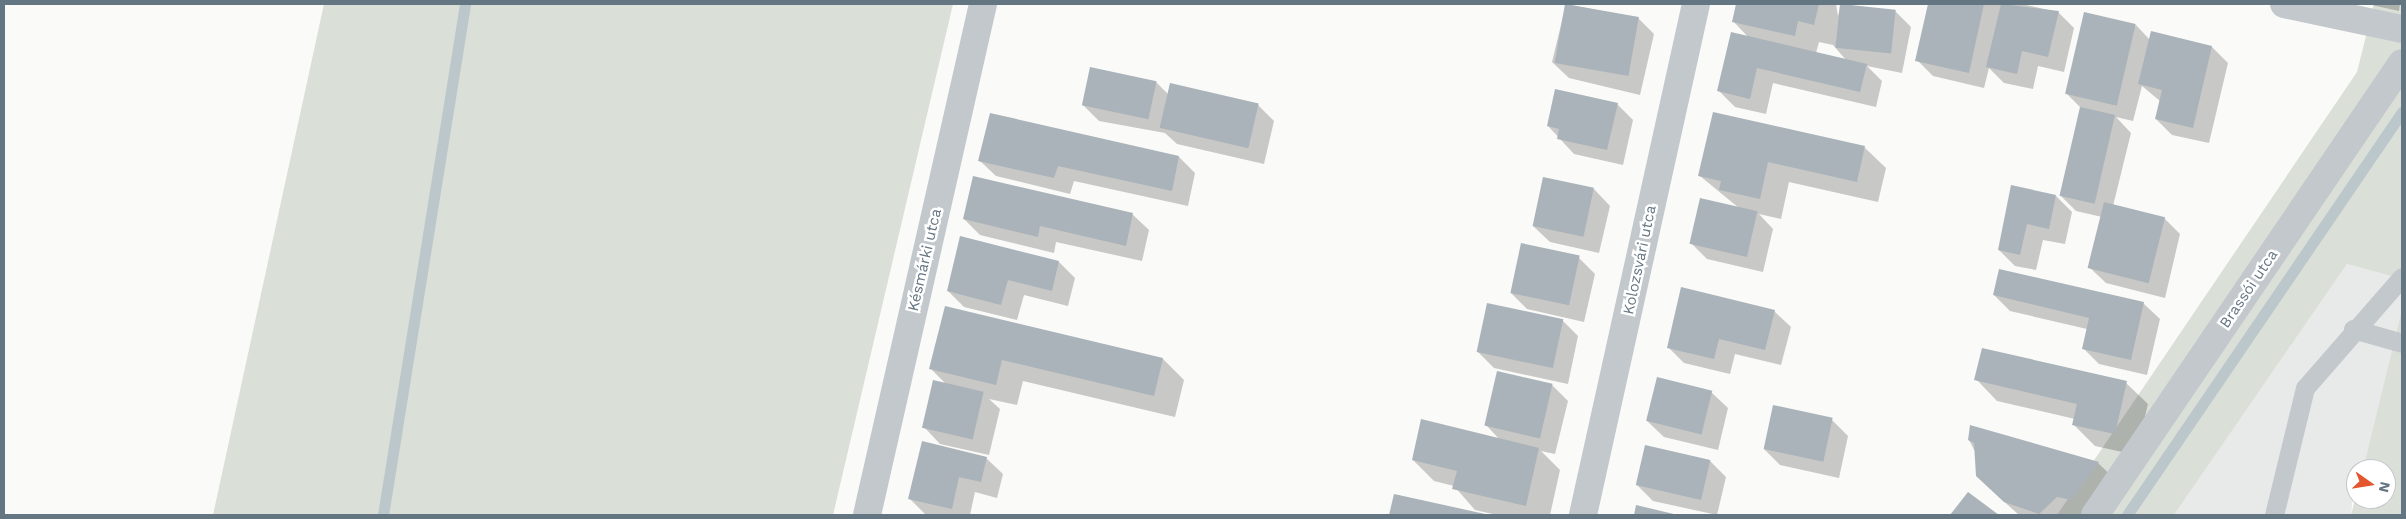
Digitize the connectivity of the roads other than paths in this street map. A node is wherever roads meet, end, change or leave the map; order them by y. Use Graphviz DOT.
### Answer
graph roads {
  1 [pos="983,4"];
  2 [pos="1696,4"];
  3 [pos="2284,4"];
  4 [pos="2402,30"];
  5 [pos="2402,63"];
  6 [pos="2402,277"];
  7 [pos="2353,329"];
  8 [pos="2402,343"];
  9 [pos="867,515"];
  10 [pos="1583,515"];
  11 [pos="2095,515"];
  12 [pos="2274,515"];
  1 -- 9 [label="street, Késmárki utca"];
  2 -- 10 [label="street, Kolozsvári utca"];
  3 -- 4 [label="street"];
  5 -- 11 [label="street, Brassói utca"];
  6 -- 7 [label="lane"];
  7 -- 8 [label="lane"];
  7 -- 12 [label="lane"];
}
